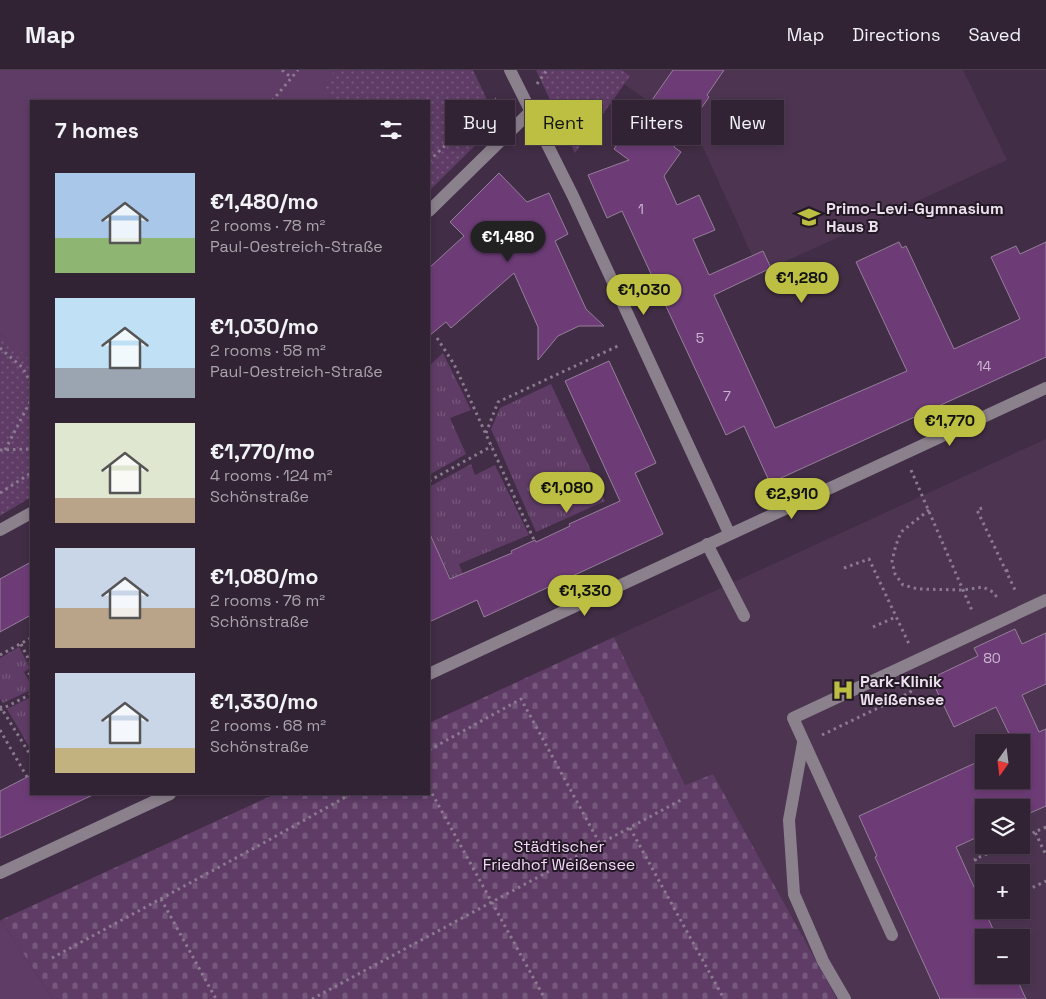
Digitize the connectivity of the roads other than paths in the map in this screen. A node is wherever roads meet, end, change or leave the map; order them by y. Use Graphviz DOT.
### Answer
graph roads {
  1 [pos="510,70"];
  2 [pos="525,100"];
  3 [pos="525,117"];
  4 [pos="548,145"];
  5 [pos="430,210"];
  6 [pos="1046,388"];
  7 [pos="30,514"];
  8 [pos="0,530"];
  9 [pos="729,534"];
  10 [pos="707,544"];
  11 [pos="1046,600"];
  12 [pos="744,616"];
  13 [pos="430,674"];
  14 [pos="803,743"];
  15 [pos="168,795"];
  16 [pos="0,873"];
  17 [pos="892,935"];
  18 [pos="845,999"];
  1 -- 2 [label="street"];
  3 -- 5 [label="street"];
  4 -- 9 [label="street"];
  6 -- 9 [label="street"];
  7 -- 8 [label="street"];
  9 -- 10 [label="street"];
  10 -- 12 [label="street"];
  10 -- 13 [label="street"];
  11 -- 14 [label="street"];
  14 -- 17 [label="street"];
  14 -- 18 [label="street"];
  15 -- 16 [label="street"];
}
